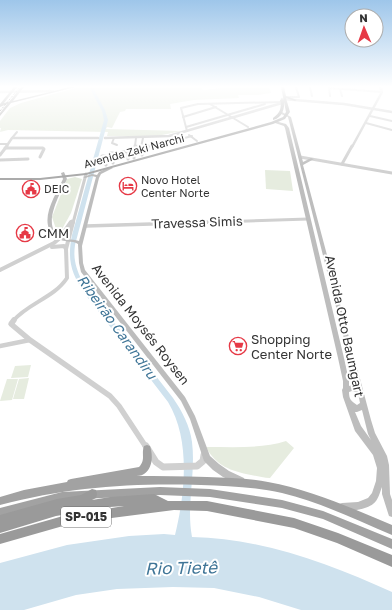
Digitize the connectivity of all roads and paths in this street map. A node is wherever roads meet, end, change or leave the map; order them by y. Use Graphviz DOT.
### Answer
graph roads {
  1 [pos="188,115"];
  2 [pos="226,115"];
  3 [pos="228,115"];
  4 [pos="240,115"];
  5 [pos="279,115"];
  6 [pos="284,115"];
  7 [pos="288,115"];
  8 [pos="370,116"];
  9 [pos="183,117"];
  10 [pos="233,118"];
  11 [pos="392,121"];
  12 [pos="272,122"];
  13 [pos="366,123"];
  14 [pos="283,124"];
  15 [pos="186,127"];
  16 [pos="248,127"];
  17 [pos="392,130"];
  18 [pos="17,132"];
  19 [pos="186,132"];
  20 [pos="192,136"];
  21 [pos="12,138"];
  22 [pos="98,138"];
  23 [pos="105,138"];
  24 [pos="114,138"];
  25 [pos="136,138"];
  26 [pos="143,138"];
  27 [pos="197,140"];
  28 [pos="208,140"];
  29 [pos="0,144"];
  30 [pos="8,144"];
  31 [pos="117,145"];
  32 [pos="141,146"];
  33 [pos="5,148"];
  34 [pos="122,152"];
  35 [pos="128,152"];
  36 [pos="292,152"];
  37 [pos="110,153"];
  38 [pos="0,155"];
  39 [pos="142,155"];
  40 [pos="102,156"];
  41 [pos="40,157"];
  42 [pos="300,157"];
  43 [pos="134,158"];
  44 [pos="28,159"];
  45 [pos="128,159"];
  46 [pos="312,159"];
  47 [pos="0,160"];
  48 [pos="113,163"];
  49 [pos="302,164"];
  50 [pos="342,164"];
  51 [pos="106,165"];
  52 [pos="99,172"];
  53 [pos="392,173"];
  54 [pos="298,174"];
  55 [pos="304,174"];
  56 [pos="66,175"];
  57 [pos="86,175"];
  58 [pos="0,176"];
  59 [pos="0,179"];
  60 [pos="74,218"];
  61 [pos="308,219"];
  62 [pos="86,226"];
  63 [pos="60,238"];
  64 [pos="69,240"];
  65 [pos="80,244"];
  66 [pos="48,248"];
  67 [pos="66,249"];
  68 [pos="0,270"];
  69 [pos="321,271"];
  70 [pos="330,272"];
  71 [pos="30,340"];
  72 [pos="0,346"];
  73 [pos="345,390"];
  74 [pos="360,391"];
  75 [pos="349,404"];
  76 [pos="363,404"];
  77 [pos="147,449"];
  78 [pos="205,453"];
  79 [pos="247,484"];
  80 [pos="58,487"];
  81 [pos="92,494"];
  82 [pos="0,501"];
  83 [pos="171,505"];
  84 [pos="338,507"];
  85 [pos="0,512"];
  86 [pos="392,513"];
  87 [pos="0,520"];
  88 [pos="0,528"];
  89 [pos="392,530"];
  90 [pos="0,539"];
  91 [pos="392,544"];
  92 [pos="392,561"];
  1 -- 9 [label="street"];
  2 -- 15 [label="street"];
  3 -- 10 [label="street"];
  4 -- 10 [label="street"];
  5 -- 12 [label="main road, Avenida Zaki Narchi"];
  6 -- 12 [label="main road, Avenida Zaki Narchi"];
  7 -- 42 [label="main road, Avenida Otto Baumgart"];
  8 -- 11 [label="street"];
  8 -- 13 [label="street"];
  9 -- 15 [label="street"];
  10 -- 16 [label="street"];
  10 -- 19 [label="street"];
  12 -- 14 [label="main road"];
  12 -- 14 [label="main road"];
  12 -- 16 [label="main road, Avenida Zaki Narchi"];
  12 -- 28 [label="main road, Avenida Zaki Narchi"];
  13 -- 17 [label="street"];
  13 -- 50 [label="street"];
  14 -- 36 [label="main road, Avenida Otto Baumgart"];
  15 -- 19 [label="street"];
  16 -- 28 [label="main road, Avenida Zaki Narchi"];
  18 -- 21 [label="street"];
  19 -- 20 [label="street"];
  19 -- 26 [label="street"];
  20 -- 27 [label="street"];
  20 -- 32 [label="street"];
  21 -- 22 [label="street"];
  21 -- 30 [label="street"];
  23 -- 24 [label="street"];
  24 -- 25 [label="street"];
  24 -- 31 [label="street"];
  25 -- 26 [label="street"];
  25 -- 32 [label="street"];
  26 -- 32 [label="street"];
  27 -- 28 [label="main road, Avenida Zaki Narchi"];
  27 -- 39 [label="main road, Avenida Zaki Narchi"];
  28 -- 52 [label="main road, Avenida Zaki Narchi"];
  29 -- 30 [label="street"];
  30 -- 33 [label="street"];
  32 -- 39 [label="street"];
  33 -- 38 [label="street"];
  33 -- 41 [label="street"];
  34 -- 35 [label="street"];
  35 -- 43 [label="street"];
  35 -- 45 [label="street"];
  36 -- 42 [label="main road"];
  36 -- 54 [label="main road, Avenida Otto Baumgart"];
  37 -- 48 [label="street"];
  39 -- 43 [label="main road, Avenida Zaki Narchi"];
  40 -- 51 [label="street"];
  42 -- 46 [label="street"];
  42 -- 49 [label="main road, Avenida Otto Baumgart"];
  43 -- 45 [label="main road, Avenida Zaki Narchi"];
  44 -- 47 [label="street"];
  45 -- 48 [label="main road, Avenida Zaki Narchi"];
  46 -- 49 [label="main road"];
  46 -- 50 [label="street"];
  48 -- 51 [label="main road, Avenida Zaki Narchi"];
  49 -- 55 [label="main road, Avenida Otto Baumgart"];
  50 -- 53 [label="street"];
  51 -- 52 [label="main road, Avenida Zaki Narchi"];
  52 -- 57 [label="main road, Avenida Zaki Narchi"];
  52 -- 57 [label="main road, Avenida Zaki Narchi"];
  52 -- 62 [label="main road, Avenida Moysés Roysen"];
  54 -- 55 [label="main road"];
  54 -- 61 [label="main road, Avenida Otto Baumgart"];
  55 -- 70 [label="main road, Avenida Otto Baumgart"];
  56 -- 57 [label="main road, Avenida Zaki Narchi"];
  56 -- 57 [label="main road"];
  56 -- 58 [label="main road, Avenida Zaki Narchi"];
  56 -- 59 [label="main road, Avenida Zaki Narchi"];
  56 -- 63 [label="main road"];
  57 -- 60 [label="street"];
  60 -- 63 [label="street"];
  60 -- 64 [label="street"];
  61 -- 62 [label="street, Travessa Simis"];
  61 -- 69 [label="main road, Avenida Otto Baumgart"];
  62 -- 65 [label="main road, Avenida Moysés Roysen"];
  63 -- 64 [label="main road"];
  63 -- 66 [label="street"];
  64 -- 65 [label="main road"];
  64 -- 67 [label="street"];
  65 -- 78 [label="main road, Avenida Moysés Roysen"];
  66 -- 67 [label="street"];
  66 -- 68 [label="street"];
  67 -- 71 [label="street"];
  69 -- 70 [label="main road"];
  69 -- 73 [label="main road, Avenida Otto Baumgart"];
  70 -- 74 [label="main road, Avenida Otto Baumgart"];
  71 -- 72 [label="street"];
  71 -- 77 [label="street"];
  73 -- 74 [label="main road"];
  73 -- 75 [label="main road, Avenida Otto Baumgart"];
  74 -- 76 [label="main road, Avenida Otto Baumgart"];
  75 -- 76 [label="main road"];
  75 -- 84 [label="main road, Avenida Otto Baumgart"];
  76 -- 86 [label="main road, Avenida Otto Baumgart"];
  77 -- 78 [label="street"];
  77 -- 80 [label="highway"];
  78 -- 79 [label="main road, Avenida Moysés Roysen"];
  79 -- 80 [label="highway"];
  79 -- 84 [label="highway"];
  80 -- 82 [label="highway"];
  81 -- 85 [label="highway"];
  81 -- 87 [label="highway"];
  81 -- 91 [label="highway"];
  83 -- 88 [label="highway"];
  83 -- 90 [label="highway, SP-015"];
  83 -- 92 [label="highway, SP-015"];
  84 -- 89 [label="highway"];
}
